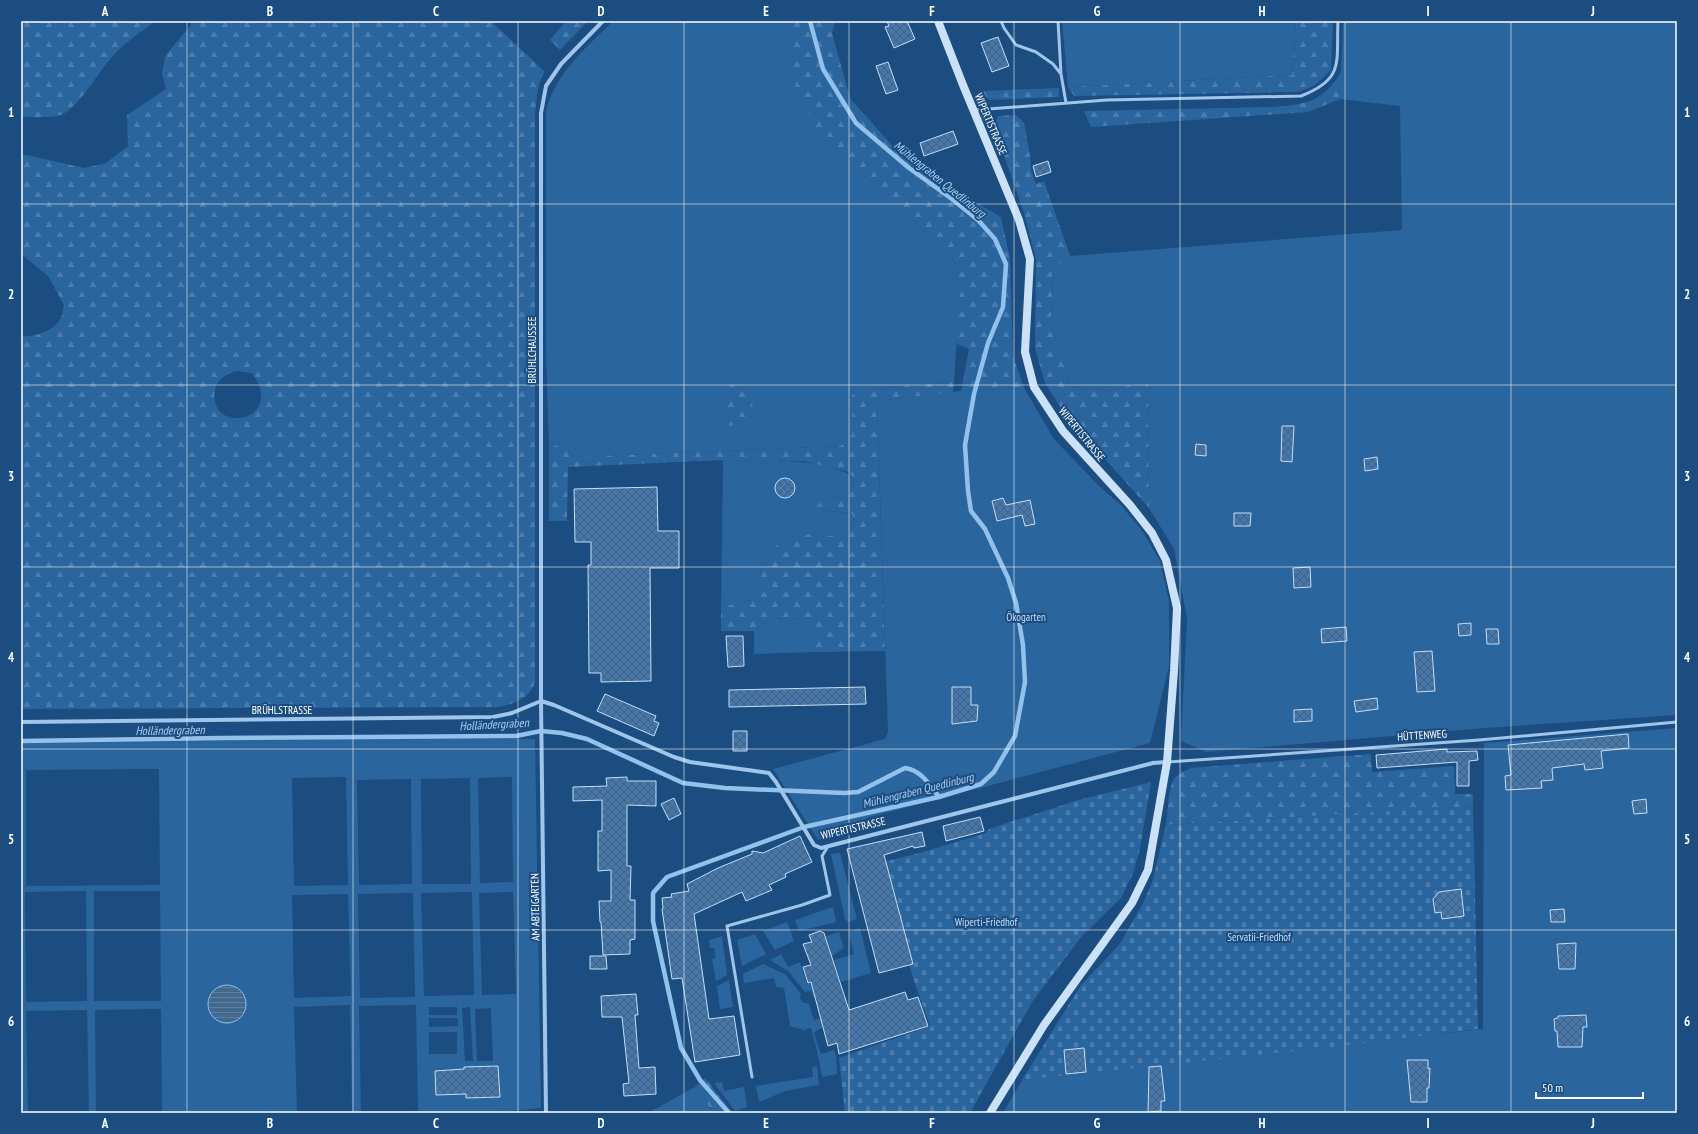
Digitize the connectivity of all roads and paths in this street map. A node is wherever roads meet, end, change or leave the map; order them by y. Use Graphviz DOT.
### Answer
graph roads {
  1 [pos="603,21"];
  2 [pos="938,21"];
  3 [pos="1001,21"];
  4 [pos="1058,21"];
  5 [pos="1338,21"];
  6 [pos="1061,74"];
  7 [pos="1066,103"];
  8 [pos="973,110"];
  9 [pos="541,702"];
  10 [pos="21,722"];
  11 [pos="1677,722"];
  12 [pos="1167,762"];
  13 [pos="827,848"];
  14 [pos="752,1077"];
  15 [pos="546,1113"];
  16 [pos="990,1113"];
  1 -- 9 [label="street, BRÜHLCHAUSSEE"];
  2 -- 8 [label="street, WIPERTISTRASSE"];
  3 -- 6 [label="lane"];
  4 -- 6 [label="lane"];
  5 -- 7 [label="lane"];
  6 -- 7 [label="lane"];
  7 -- 8 [label="lane"];
  8 -- 12 [label="street, WIPERTISTRASSE"];
  9 -- 10 [label="street, BRÜHLSTRASSE"];
  9 -- 13 [label="street, WIPERTISTRASSE"];
  9 -- 15 [label="street, AM ABTEIGARTEN"];
  11 -- 12 [label="lane, HÜTTENWEG"];
  12 -- 13 [label="street, WIPERTISTRASSE"];
  12 -- 16 [label="street, WIPERTISTRASSE"];
  13 -- 14 [label="lane"];
}
